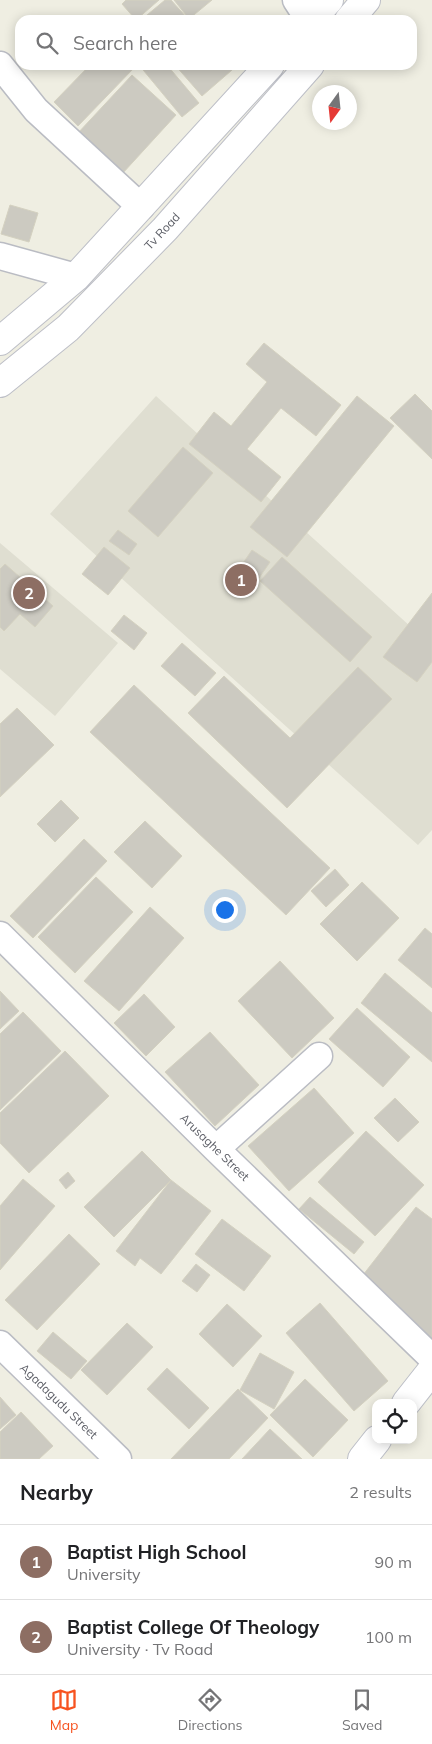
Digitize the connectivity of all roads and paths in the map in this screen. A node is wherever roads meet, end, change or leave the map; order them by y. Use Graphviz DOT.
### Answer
graph roads {
  1 [pos="296,0"];
  2 [pos="329,0"];
  3 [pos="366,0"];
  4 [pos="306,15"];
  5 [pos="315,15"];
  6 [pos="353,15"];
  7 [pos="0,65"];
  8 [pos="265,70"];
  9 [pos="306,70"];
  10 [pos="141,207"];
  11 [pos="0,256"];
  12 [pos="76,277"];
  13 [pos="0,341"];
  14 [pos="0,383"];
  15 [pos="0,935"];
  16 [pos="318,1056"];
  17 [pos="216,1149"];
  18 [pos="0,1344"];
  19 [pos="432,1358"];
  20 [pos="432,1370"];
  21 [pos="409,1399"];
  22 [pos="374,1444"];
  23 [pos="104,1454"];
  24 [pos="362,1459"];
  1 -- 4 [label="street"];
  2 -- 5 [label="street"];
  3 -- 6 [label="street"];
  7 -- 10 [label="street"];
  8 -- 10 [label="street"];
  9 -- 14 [label="street, Tv Road"];
  10 -- 12 [label="street"];
  11 -- 12 [label="street"];
  12 -- 13 [label="street"];
  15 -- 17 [label="street, Arusaghe Street"];
  16 -- 17 [label="street"];
  17 -- 19 [label="street, Arusaghe Street"];
  18 -- 23 [label="street, Agadagudu Street"];
  20 -- 21 [label="street"];
  22 -- 24 [label="street"];
}
